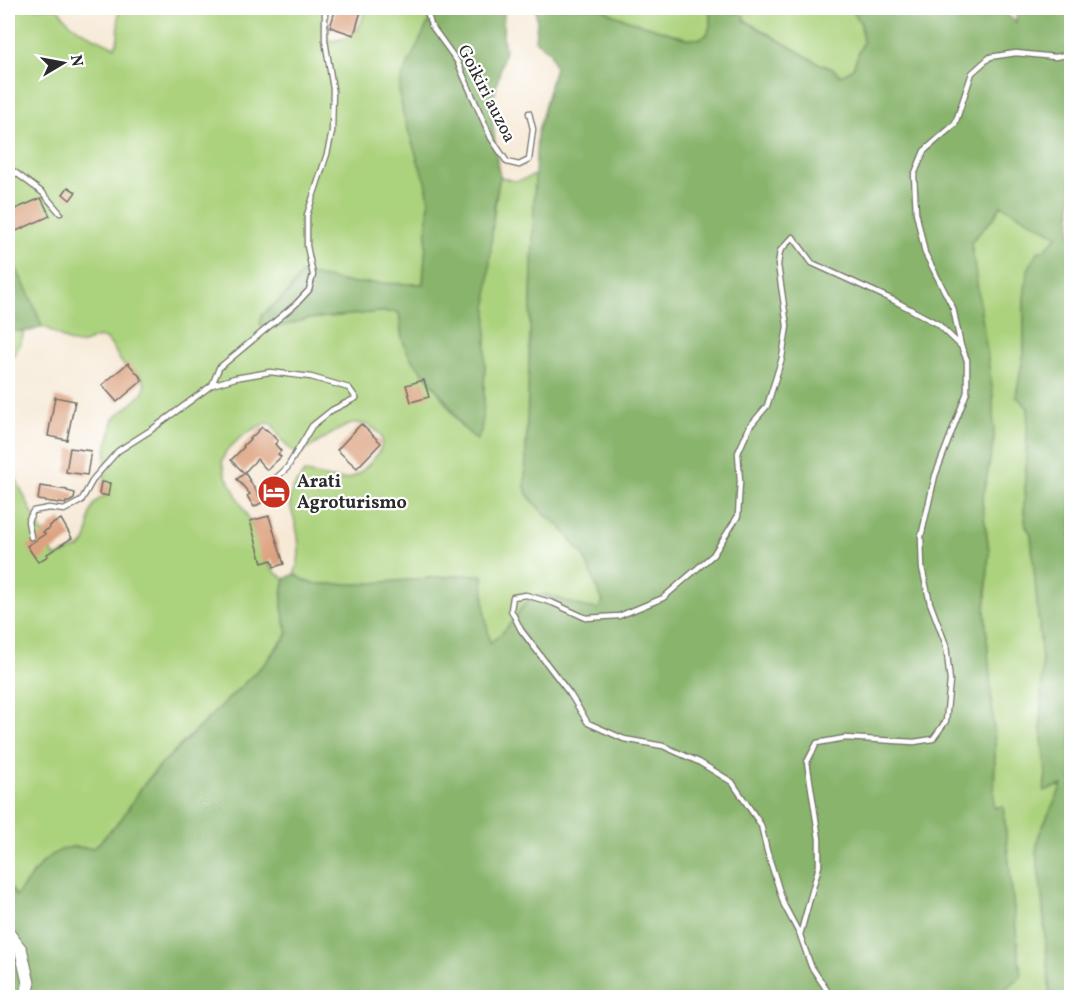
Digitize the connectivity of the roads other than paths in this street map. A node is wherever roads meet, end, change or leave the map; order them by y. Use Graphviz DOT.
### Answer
graph roads {
  1 [pos="325,8"];
  2 [pos="426,8"];
  3 [pos="1071,54"];
  4 [pos="529,113"];
  5 [pos="8,167"];
  6 [pos="60,213"];
  7 [pos="961,346"];
  8 [pos="212,385"];
  9 [pos="262,491"];
  10 [pos="31,537"];
  11 [pos="8,933"];
  12 [pos="800,935"];
  13 [pos="24,998"];
  14 [pos="832,998"];
  1 -- 8 [label="lane"];
  2 -- 4 [label="lane, Goikiri auzoa"];
  3 -- 7 [label="lane"];
  5 -- 6 [label="lane"];
  7 -- 12 [label="lane"];
  7 -- 12 [label="lane"];
  8 -- 9 [label="lane"];
  8 -- 10 [label="lane"];
  11 -- 13 [label="street"];
  12 -- 14 [label="lane"];
}
